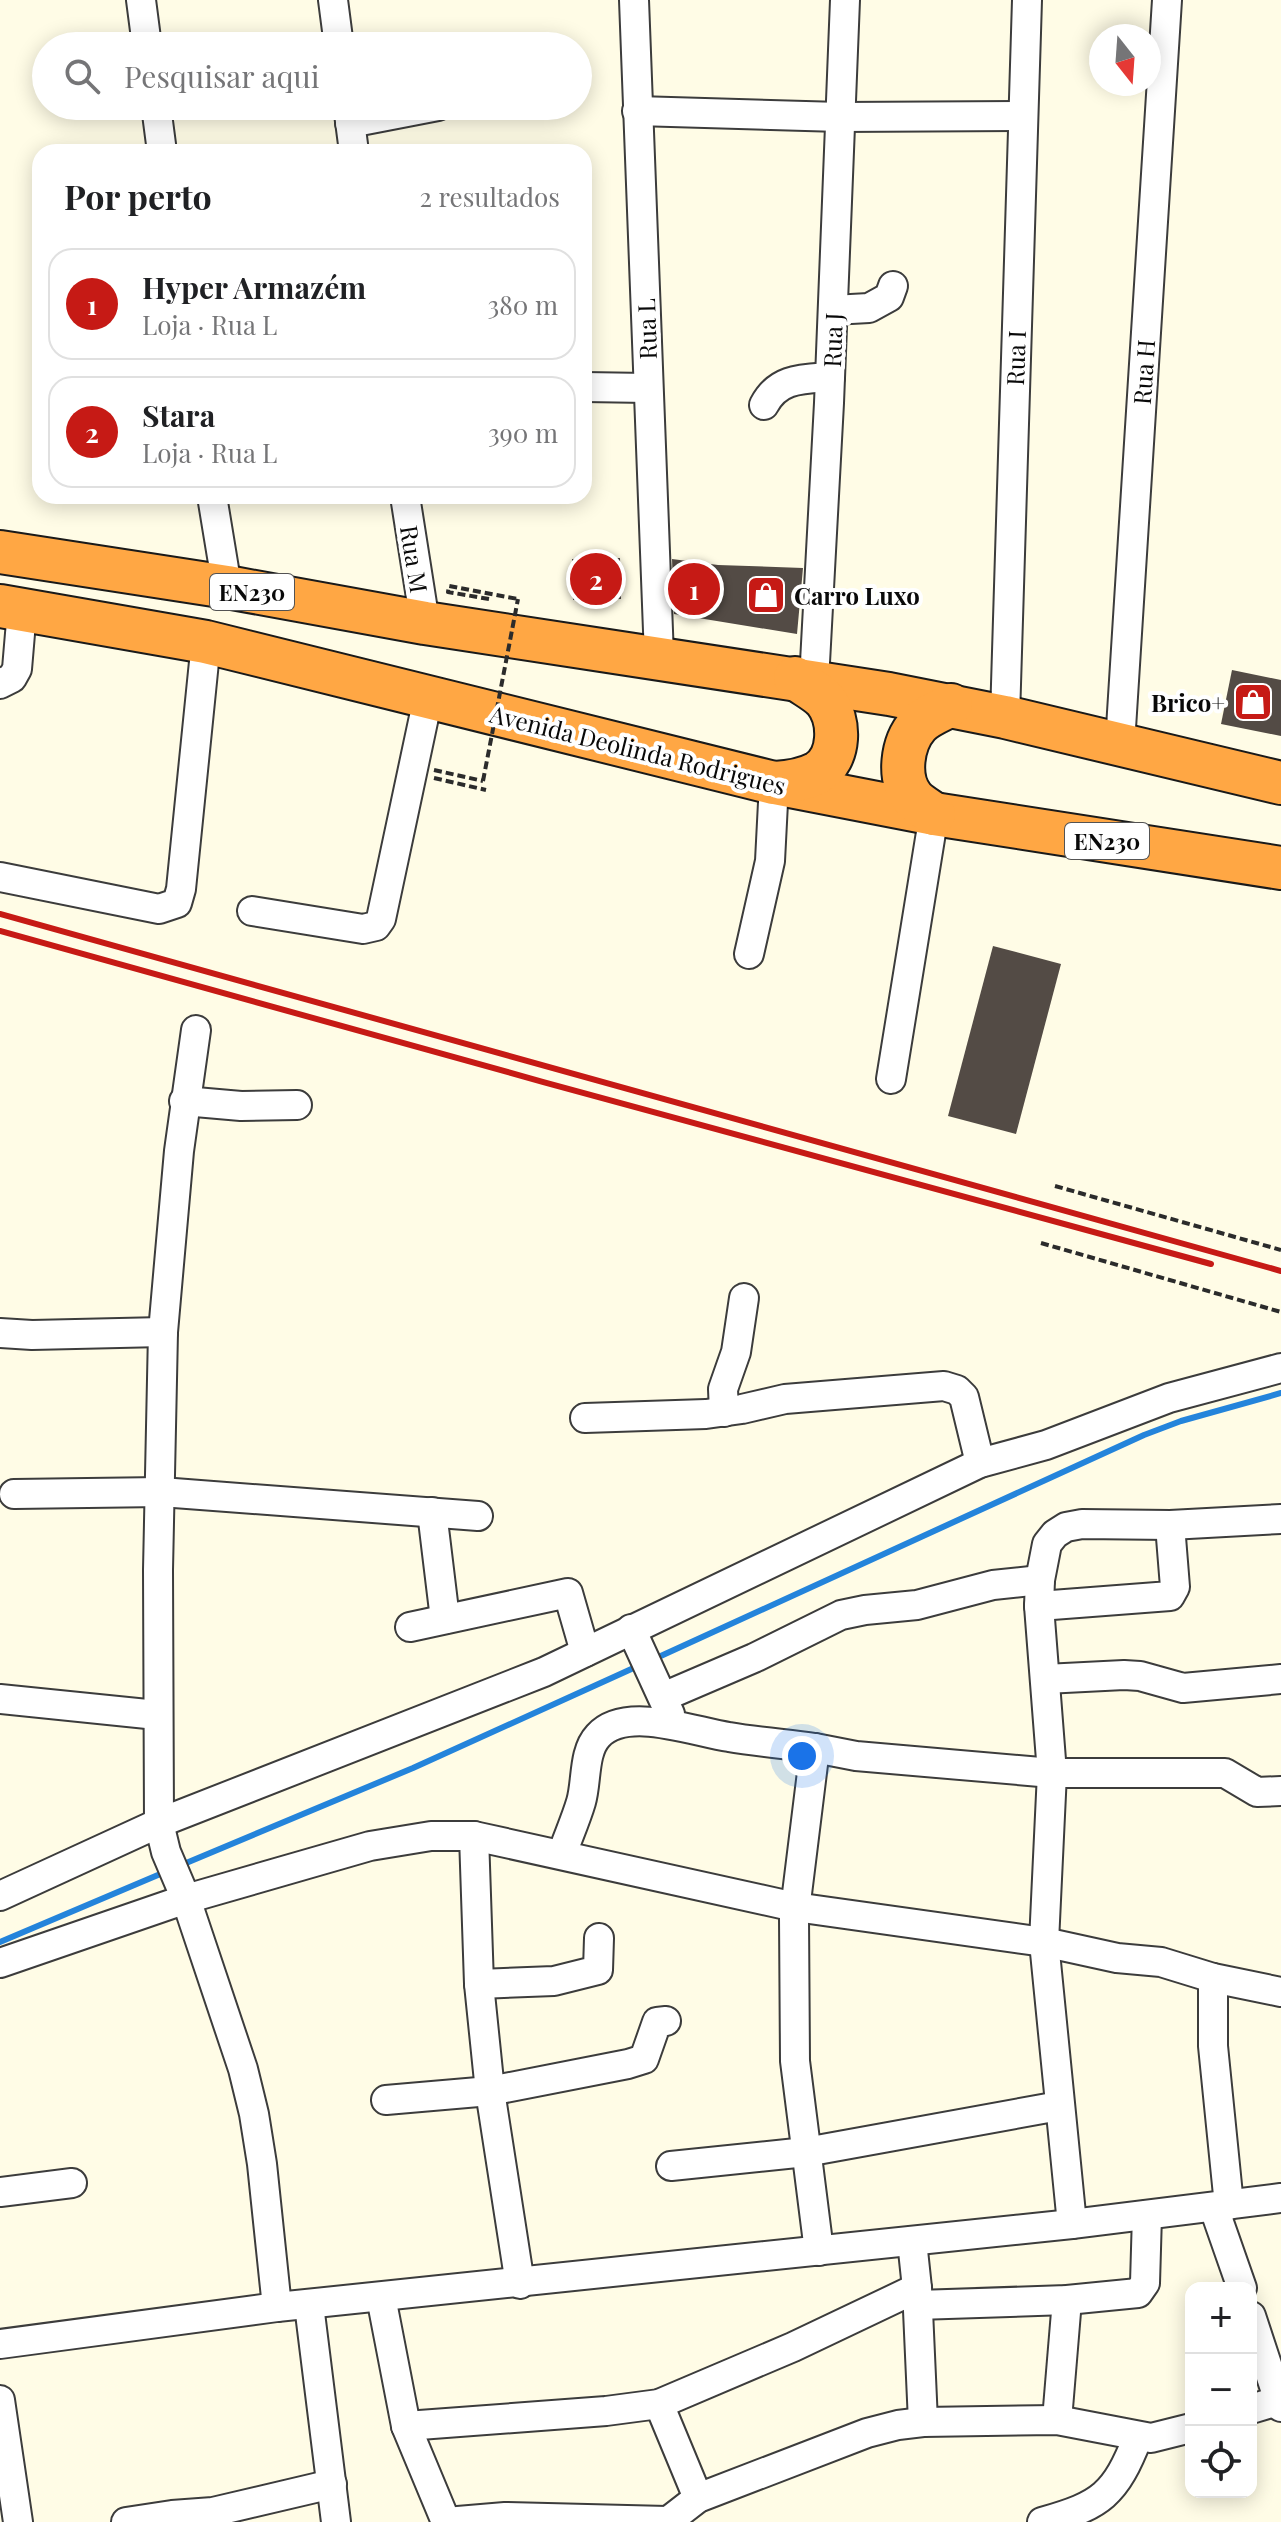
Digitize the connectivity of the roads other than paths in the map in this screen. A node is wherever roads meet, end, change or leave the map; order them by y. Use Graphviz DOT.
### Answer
graph roads {
  1 [pos="141,0"];
  2 [pos="333,0"];
  3 [pos="634,0"];
  4 [pos="845,0"];
  5 [pos="1027,0"];
  6 [pos="1167,0"];
  7 [pos="145,32"];
  8 [pos="337,32"];
  9 [pos="637,111"];
  10 [pos="1022,116"];
  11 [pos="840,117"];
  12 [pos="158,120"];
  13 [pos="350,120"];
  14 [pos="161,144"];
  15 [pos="353,144"];
  16 [pos="893,286"];
  17 [pos="833,310"];
  18 [pos="830,377"];
  19 [pos="592,387"];
  20 [pos="648,388"];
  21 [pos="764,405"];
  22 [pos="213,504"];
  23 [pos="406,504"];
  24 [pos="0,552"];
  25 [pos="227,587"];
  26 [pos="11,608"];
  27 [pos="425,623"];
  28 [pos="206,642"];
  29 [pos="659,657"];
  30 [pos="804,679"];
  31 [pos="0,684"];
  32 [pos="428,698"];
  33 [pos="951,705"];
  34 [pos="1005,717"];
  35 [pos="1120,744"];
  36 [pos="774,783"];
  37 [pos="1281,783"];
  38 [pos="934,814"];
  39 [pos="1281,868"];
  40 [pos="0,877"];
  41 [pos="252,911"];
  42 [pos="749,954"];
  43 [pos="196,1030"];
  44 [pos="891,1079"];
  45 [pos="184,1101"];
  46 [pos="297,1105"];
  47 [pos="744,1298"];
  48 [pos="163,1332"];
  49 [pos="0,1333"];
  50 [pos="1281,1368"];
  51 [pos="724,1412"];
  52 [pos="585,1418"];
  53 [pos="980,1463"];
  54 [pos="161,1492"];
  55 [pos="14,1494"];
  56 [pos="432,1512"];
  57 [pos="478,1516"];
  58 [pos="1281,1519"];
  59 [pos="1170,1525"];
  60 [pos="1039,1593"];
  61 [pos="445,1619"];
  62 [pos="410,1627"];
  63 [pos="635,1636"];
  64 [pos="585,1652"];
  65 [pos="1045,1679"];
  66 [pos="1281,1679"];
  67 [pos="660,1690"];
  68 [pos="0,1699"];
  69 [pos="157,1715"];
  70 [pos="675,1725"];
  71 [pos="815,1748"];
  72 [pos="1052,1773"];
  73 [pos="1281,1791"];
  74 [pos="159,1823"];
  75 [pos="474,1836"];
  76 [pos="562,1854"];
  77 [pos="182,1891"];
  78 [pos="0,1896"];
  79 [pos="795,1907"];
  80 [pos="599,1938"];
  81 [pos="1044,1942"];
  82 [pos="0,1963"];
  83 [pos="1213,1978"];
  84 [pos="479,1984"];
  85 [pos="1281,1992"];
  86 [pos="666,2021"];
  87 [pos="490,2091"];
  88 [pos="386,2100"];
  89 [pos="1059,2106"];
  90 [pos="806,2152"];
  91 [pos="671,2166"];
  92 [pos="72,2183"];
  93 [pos="0,2192"];
  94 [pos="1281,2198"];
  95 [pos="1222,2206"];
  96 [pos="1147,2215"];
  97 [pos="1072,2224"];
  98 [pos="912,2241"];
  99 [pos="819,2251"];
  100 [pos="1241,2282"];
  101 [pos="520,2284"];
  102 [pos="917,2296"];
  103 [pos="381,2297"];
  104 [pos="1067,2300"];
  105 [pos="309,2305"];
  106 [pos="277,2307"];
  107 [pos="1257,2334"];
  108 [pos="0,2344"];
  109 [pos="0,2400"];
  110 [pos="1280,2403"];
  111 [pos="659,2404"];
  112 [pos="1257,2408"];
  113 [pos="1057,2420"];
  114 [pos="923,2422"];
  115 [pos="406,2426"];
  116 [pos="1185,2430"];
  117 [pos="1138,2437"];
  118 [pos="332,2484"];
  119 [pos="698,2498"];
  120 [pos="18,2522"];
  121 [pos="126,2522"];
  122 [pos="336,2522"];
  123 [pos="446,2522"];
  124 [pos="667,2522"];
  125 [pos="1042,2522"];
  1 -- 7 [label="street"];
  2 -- 8 [label="street"];
  3 -- 9 [label="street, Rua L"];
  4 -- 11 [label="street, Rua J"];
  5 -- 10 [label="street, Rua I"];
  6 -- 35 [label="street, Rua H"];
  9 -- 11 [label="street"];
  9 -- 20 [label="street, Rua L"];
  10 -- 11 [label="street"];
  10 -- 34 [label="street, Rua I"];
  11 -- 17 [label="street, Rua J"];
  12 -- 14 [label="street"];
  13 -- 15 [label="street"];
  16 -- 17 [label="street"];
  17 -- 18 [label="street, Rua J"];
  18 -- 21 [label="street"];
  18 -- 30 [label="street, Rua J"];
  19 -- 20 [label="street"];
  20 -- 29 [label="street, Rua L"];
  22 -- 25 [label="street"];
  23 -- 27 [label="street, Rua M"];
  24 -- 25 [label="highway, EN230"];
  25 -- 27 [label="highway, EN230"];
  26 -- 28 [label="highway, Avenida Deolinda Rodrigues / EN230"];
  26 -- 31 [label="street"];
  27 -- 29 [label="highway, EN230"];
  28 -- 32 [label="highway, Avenida Deolinda Rodrigues / EN230"];
  28 -- 40 [label="street"];
  29 -- 30 [label="highway, EN230"];
  30 -- 33 [label="highway, EN230"];
  30 -- 36 [label="highway"];
  32 -- 36 [label="highway, Avenida Deolinda Rodrigues / EN230"];
  32 -- 41 [label="street"];
  33 -- 34 [label="highway, EN230"];
  33 -- 38 [label="highway"];
  34 -- 35 [label="highway, EN230"];
  35 -- 37 [label="highway, EN230"];
  36 -- 38 [label="highway, Avenida Deolinda Rodrigues / EN230"];
  36 -- 42 [label="street"];
  38 -- 39 [label="highway, Avenida Deolinda Rodrigues / EN230"];
  38 -- 44 [label="street"];
  43 -- 45 [label="street"];
  45 -- 46 [label="street"];
  45 -- 48 [label="street"];
  47 -- 51 [label="street"];
  48 -- 49 [label="street"];
  48 -- 54 [label="street"];
  50 -- 53 [label="street"];
  51 -- 52 [label="street"];
  51 -- 53 [label="street"];
  53 -- 63 [label="street"];
  54 -- 55 [label="street"];
  54 -- 56 [label="street"];
  54 -- 69 [label="street"];
  56 -- 57 [label="street"];
  56 -- 61 [label="street"];
  58 -- 59 [label="street"];
  59 -- 60 [label="street"];
  59 -- 60 [label="street"];
  60 -- 65 [label="street"];
  60 -- 67 [label="street"];
  61 -- 62 [label="street"];
  61 -- 64 [label="street"];
  63 -- 64 [label="street"];
  63 -- 67 [label="street"];
  64 -- 74 [label="street"];
  65 -- 66 [label="street"];
  65 -- 72 [label="street"];
  67 -- 70 [label="street"];
  68 -- 69 [label="street"];
  69 -- 74 [label="street"];
  70 -- 71 [label="street"];
  70 -- 76 [label="street"];
  71 -- 72 [label="street"];
  71 -- 79 [label="street"];
  72 -- 73 [label="street"];
  72 -- 81 [label="street"];
  74 -- 77 [label="street"];
  74 -- 78 [label="street"];
  75 -- 76 [label="street"];
  75 -- 77 [label="street"];
  75 -- 84 [label="street"];
  76 -- 79 [label="street"];
  77 -- 82 [label="street"];
  77 -- 106 [label="street"];
  79 -- 81 [label="street"];
  79 -- 90 [label="street"];
  80 -- 84 [label="street"];
  81 -- 83 [label="street"];
  81 -- 89 [label="street"];
  83 -- 85 [label="street"];
  83 -- 95 [label="street"];
  84 -- 87 [label="street"];
  86 -- 87 [label="street"];
  87 -- 88 [label="street"];
  87 -- 101 [label="street"];
  89 -- 90 [label="street"];
  89 -- 97 [label="street"];
  90 -- 91 [label="street"];
  90 -- 99 [label="street"];
  92 -- 93 [label="street"];
  94 -- 95 [label="street"];
  95 -- 96 [label="street"];
  95 -- 100 [label="street"];
  96 -- 97 [label="street"];
  96 -- 104 [label="street"];
  97 -- 98 [label="street"];
  98 -- 99 [label="street"];
  98 -- 102 [label="street"];
  99 -- 101 [label="street"];
  101 -- 103 [label="street"];
  102 -- 104 [label="street"];
  102 -- 111 [label="street"];
  102 -- 114 [label="street"];
  103 -- 105 [label="street"];
  103 -- 115 [label="street"];
  104 -- 113 [label="street"];
  105 -- 106 [label="street"];
  105 -- 118 [label="street"];
  106 -- 108 [label="street"];
  107 -- 110 [label="street"];
  109 -- 120 [label="street"];
  110 -- 112 [label="street"];
  111 -- 115 [label="street"];
  111 -- 119 [label="street"];
  113 -- 114 [label="street"];
  113 -- 117 [label="street"];
  114 -- 119 [label="street"];
  115 -- 123 [label="street"];
  116 -- 117 [label="street"];
  117 -- 125 [label="street"];
  118 -- 121 [label="street"];
  118 -- 122 [label="street"];
  119 -- 124 [label="street"];
  123 -- 124 [label="street"];
}
